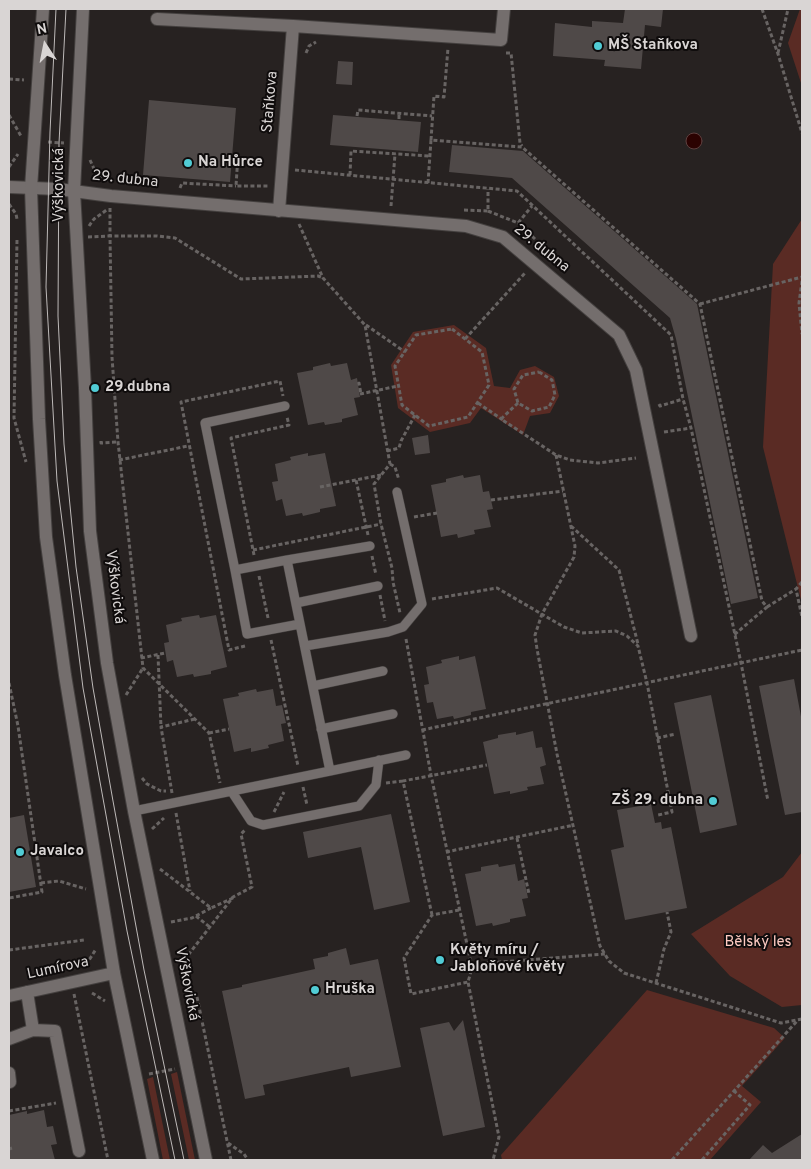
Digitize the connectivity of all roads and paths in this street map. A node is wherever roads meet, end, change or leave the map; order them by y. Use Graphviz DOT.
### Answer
graph roads {
  1 [pos="44,9"];
  2 [pos="83,9"];
  3 [pos="504,9"];
  4 [pos="762,9"];
  5 [pos="788,9"];
  6 [pos="157,19"];
  7 [pos="293,26"];
  8 [pos="323,39"];
  9 [pos="457,48"];
  10 [pos="502,52"];
  11 [pos="778,54"];
  12 [pos="303,59"];
  13 [pos="9,78"];
  14 [pos="24,80"];
  15 [pos="399,113"];
  16 [pos="9,115"];
  17 [pos="356,116"];
  18 [pos="432,116"];
  19 [pos="399,120"];
  20 [pos="802,133"];
  21 [pos="21,136"];
  22 [pos="430,140"];
  23 [pos="34,142"];
  24 [pos="76,143"];
  25 [pos="522,147"];
  26 [pos="395,154"];
  27 [pos="238,155"];
  28 [pos="429,156"];
  29 [pos="89,158"];
  30 [pos="294,161"];
  31 [pos="288,169"];
  32 [pos="350,175"];
  33 [pos="394,180"];
  34 [pos="281,182"];
  35 [pos="428,183"];
  36 [pos="236,186"];
  37 [pos="9,187"];
  38 [pos="31,188"];
  39 [pos="488,189"];
  40 [pos="74,190"];
  41 [pos="178,193"];
  42 [pos="110,202"];
  43 [pos="532,206"];
  44 [pos="464,210"];
  45 [pos="278,211"];
  46 [pos="488,211"];
  47 [pos="297,212"];
  48 [pos="391,212"];
  49 [pos="518,223"];
  50 [pos="110,236"];
  51 [pos="87,237"];
  52 [pos="534,239"];
  53 [pos="533,263"];
  54 [pos="802,277"];
  55 [pos="323,278"];
  56 [pos="802,281"];
  57 [pos="700,304"];
  58 [pos="365,325"];
  59 [pos="802,334"];
  60 [pos="465,339"];
  61 [pos="404,352"];
  62 [pos="358,384"];
  63 [pos="398,386"];
  64 [pos="377,390"];
  65 [pos="658,398"];
  66 [pos="683,399"];
  67 [pos="478,403"];
  68 [pos="518,403"];
  69 [pos="285,406"];
  70 [pos="415,415"];
  71 [pos="9,418"];
  72 [pos="14,418"];
  73 [pos="501,419"];
  74 [pos="691,428"];
  75 [pos="664,432"];
  76 [pos="523,435"];
  77 [pos="118,442"];
  78 [pos="101,443"];
  79 [pos="188,446"];
  80 [pos="387,451"];
  81 [pos="556,455"];
  82 [pos="636,458"];
  83 [pos="120,460"];
  84 [pos="356,480"];
  85 [pos="320,487"];
  86 [pos="563,491"];
  87 [pos="397,492"];
  88 [pos="491,500"];
  89 [pos="437,513"];
  90 [pos="414,517"];
  91 [pos="381,524"];
  92 [pos="571,526"];
  93 [pos="370,546"];
  94 [pos="253,550"];
  95 [pos="287,560"];
  96 [pos="235,570"];
  97 [pos="802,582"];
  98 [pos="378,586"];
  99 [pos="796,589"];
  100 [pos="430,600"];
  101 [pos="296,603"];
  102 [pos="766,607"];
  103 [pos="542,614"];
  104 [pos="802,617"];
  105 [pos="300,624"];
  106 [pos="403,627"];
  107 [pos="734,635"];
  108 [pos="691,636"];
  109 [pos="271,638"];
  110 [pos="305,646"];
  111 [pos="638,646"];
  112 [pos="802,650"];
  113 [pos="165,653"];
  114 [pos="158,655"];
  115 [pos="141,658"];
  116 [pos="741,662"];
  117 [pos="143,668"];
  118 [pos="383,671"];
  119 [pos="647,683"];
  120 [pos="9,684"];
  121 [pos="159,684"];
  122 [pos="313,686"];
  123 [pos="126,695"];
  124 [pos="547,704"];
  125 [pos="393,714"];
  126 [pos="195,720"];
  127 [pos="161,727"];
  128 [pos="229,729"];
  129 [pos="321,729"];
  130 [pos="422,730"];
  131 [pos="208,733"];
  132 [pos="676,734"];
  133 [pos="657,738"];
  134 [pos="406,755"];
  135 [pos="379,760"];
  136 [pos="487,765"];
  137 [pos="330,771"];
  138 [pos="431,775"];
  139 [pos="296,777"];
  140 [pos="172,791"];
  141 [pos="227,792"];
  142 [pos="768,801"];
  143 [pos="134,810"];
  144 [pos="176,810"];
  145 [pos="658,815"];
  146 [pos="309,816"];
  147 [pos="270,824"];
  148 [pos="574,825"];
  149 [pos="242,834"];
  150 [pos="517,838"];
  151 [pos="446,852"];
  152 [pos="153,864"];
  153 [pos="41,884"];
  154 [pos="88,889"];
  155 [pos="190,892"];
  156 [pos="529,894"];
  157 [pos="9,898"];
  158 [pos="234,898"];
  159 [pos="211,908"];
  160 [pos="459,910"];
  161 [pos="667,912"];
  162 [pos="196,916"];
  163 [pos="432,916"];
  164 [pos="168,922"];
  165 [pos="211,928"];
  166 [pos="84,940"];
  167 [pos="9,949"];
  168 [pos="605,954"];
  169 [pos="472,968"];
  170 [pos="114,973"];
  171 [pos="468,982"];
  172 [pos="656,983"];
  173 [pos="79,989"];
  174 [pos="87,991"];
  175 [pos="28,992"];
  176 [pos="9,996"];
  177 [pos="106,1002"];
  178 [pos="800,1019"];
  179 [pos="34,1030"];
  180 [pos="9,1039"];
  181 [pos="186,1067"];
  182 [pos="136,1076"];
  183 [pos="734,1091"];
  184 [pos="69,1101"];
  185 [pos="9,1111"];
  186 [pos="228,1143"];
  187 [pos="78,1151"];
  188 [pos="108,1160"];
  189 [pos="153,1160"];
  190 [pos="206,1160"];
  191 [pos="231,1160"];
  192 [pos="248,1160"];
  193 [pos="493,1160"];
  194 [pos="672,1160"];
  195 [pos="702,1160"];
  1 -- 23 [label="street, Výškovická"];
  2 -- 24 [label="street, Výškovická"];
  3 -- 7 [label="street"];
  4 -- 11 [label="path"];
  5 -- 11 [label="path"];
  6 -- 7 [label="street"];
  7 -- 31 [label="street, Staňkova"];
  8 -- 12 [label="path"];
  9 -- 18 [label="path"];
  10 -- 25 [label="path"];
  11 -- 20 [label="path"];
  13 -- 14 [label="path"];
  15 -- 17 [label="path"];
  15 -- 18 [label="path"];
  15 -- 19 [label="path"];
  16 -- 21 [label="path"];
  18 -- 22 [label="path"];
  22 -- 25 [label="path"];
  22 -- 28 [label="path"];
  23 -- 24 [label="path"];
  23 -- 38 [label="street, Výškovická"];
  24 -- 40 [label="street, Výškovická"];
  25 -- 57 [label="path"];
  26 -- 28 [label="path"];
  26 -- 32 [label="path"];
  26 -- 33 [label="path"];
  27 -- 36 [label="path"];
  28 -- 35 [label="path"];
  29 -- 42 [label="path"];
  30 -- 31 [label="path"];
  31 -- 32 [label="path"];
  31 -- 34 [label="street, Staňkova"];
  32 -- 33 [label="path"];
  33 -- 35 [label="path"];
  33 -- 48 [label="path"];
  34 -- 36 [label="path"];
  34 -- 45 [label="street, Staňkova"];
  35 -- 39 [label="path"];
  36 -- 41 [label="path"];
  37 -- 38 [label="street, 29. dubna"];
  38 -- 40 [label="street, 29. dubna"];
  38 -- 170 [label="street, Výškovická"];
  39 -- 43 [label="path"];
  39 -- 46 [label="path"];
  40 -- 42 [label="street, 29. dubna"];
  40 -- 143 [label="street, Výškovická"];
  42 -- 45 [label="street, 29. dubna"];
  42 -- 50 [label="path"];
  42 -- 51 [label="path"];
  43 -- 49 [label="path"];
  43 -- 66 [label="path"];
  44 -- 46 [label="path"];
  45 -- 47 [label="street, 29. dubna"];
  46 -- 49 [label="path"];
  47 -- 53 [label="street, 29. dubna"];
  47 -- 55 [label="path"];
  49 -- 52 [label="path"];
  50 -- 55 [label="path"];
  50 -- 77 [label="path"];
  53 -- 60 [label="path"];
  53 -- 108 [label="street, 29. dubna"];
  54 -- 57 [label="path"];
  55 -- 58 [label="path"];
  56 -- 59 [label="path"];
  57 -- 102 [label="path"];
  58 -- 61 [label="path"];
  58 -- 64 [label="path"];
  60 -- 61 [label="path"];
  60 -- 67 [label="path"];
  61 -- 63 [label="path"];
  62 -- 64 [label="path"];
  63 -- 64 [label="path"];
  63 -- 70 [label="path"];
  64 -- 80 [label="path"];
  65 -- 66 [label="path"];
  66 -- 74 [label="path"];
  67 -- 70 [label="path"];
  67 -- 73 [label="path"];
  68 -- 68 [label="path"];
  68 -- 73 [label="path"];
  69 -- 96 [label="lane"];
  70 -- 80 [label="path"];
  71 -- 72 [label="path"];
  73 -- 76 [label="path"];
  73 -- 81 [label="path"];
  74 -- 75 [label="path"];
  74 -- 107 [label="path"];
  77 -- 78 [label="path"];
  77 -- 83 [label="path"];
  79 -- 83 [label="path"];
  80 -- 91 [label="path"];
  81 -- 82 [label="path"];
  81 -- 86 [label="path"];
  83 -- 115 [label="path"];
  84 -- 85 [label="path"];
  86 -- 88 [label="path"];
  86 -- 92 [label="path"];
  87 -- 106 [label="lane"];
  89 -- 90 [label="path"];
  91 -- 94 [label="path"];
  91 -- 106 [label="path"];
  92 -- 103 [label="path"];
  92 -- 111 [label="path"];
  93 -- 95 [label="lane"];
  95 -- 96 [label="lane"];
  95 -- 101 [label="lane"];
  96 -- 105 [label="lane"];
  97 -- 99 [label="path"];
  98 -- 101 [label="lane"];
  99 -- 102 [label="path"];
  99 -- 104 [label="path"];
  100 -- 103 [label="path"];
  101 -- 105 [label="lane"];
  102 -- 107 [label="path"];
  103 -- 111 [label="path"];
  103 -- 124 [label="path"];
  105 -- 110 [label="lane"];
  106 -- 110 [label="lane"];
  106 -- 130 [label="path"];
  107 -- 116 [label="path"];
  109 -- 139 [label="path"];
  110 -- 122 [label="lane"];
  111 -- 119 [label="path"];
  112 -- 116 [label="path"];
  113 -- 114 [label="path"];
  114 -- 115 [label="path"];
  114 -- 121 [label="path"];
  115 -- 117 [label="path"];
  116 -- 119 [label="path"];
  116 -- 142 [label="path"];
  117 -- 121 [label="path"];
  117 -- 123 [label="path"];
  118 -- 122 [label="lane"];
  119 -- 124 [label="path"];
  119 -- 133 [label="path"];
  120 -- 153 [label="path"];
  121 -- 126 [label="path"];
  121 -- 127 [label="path"];
  122 -- 129 [label="lane"];
  124 -- 130 [label="path"];
  124 -- 148 [label="path"];
  125 -- 129 [label="lane"];
  126 -- 127 [label="path"];
  126 -- 131 [label="path"];
  127 -- 140 [label="path"];
  128 -- 131 [label="path"];
  129 -- 137 [label="lane"];
  130 -- 138 [label="path"];
  131 -- 141 [label="path"];
  132 -- 133 [label="path"];
  133 -- 145 [label="path"];
  134 -- 135 [label="lane"];
  135 -- 137 [label="lane"];
  135 -- 146 [label="lane"];
  136 -- 138 [label="path"];
  137 -- 139 [label="lane"];
  138 -- 151 [label="path"];
  138 -- 163 [label="path"];
  139 -- 141 [label="lane"];
  139 -- 146 [label="path"];
  139 -- 147 [label="path"];
  141 -- 143 [label="lane"];
  141 -- 147 [label="lane"];
  143 -- 181 [label="street, Výškovická"];
  144 -- 155 [label="path"];
  146 -- 147 [label="lane"];
  148 -- 150 [label="path"];
  148 -- 168 [label="path"];
  149 -- 158 [label="path"];
  150 -- 151 [label="path"];
  150 -- 156 [label="path"];
  151 -- 160 [label="path"];
  152 -- 155 [label="path"];
  153 -- 154 [label="path"];
  153 -- 157 [label="path"];
  155 -- 159 [label="path"];
  158 -- 159 [label="path"];
  158 -- 165 [label="path"];
  159 -- 162 [label="path"];
  160 -- 163 [label="path"];
  160 -- 169 [label="path"];
  161 -- 172 [label="path"];
  162 -- 164 [label="path"];
  162 -- 165 [label="path"];
  163 -- 171 [label="path"];
  165 -- 186 [label="path"];
  166 -- 167 [label="path"];
  168 -- 169 [label="path"];
  168 -- 172 [label="path"];
  169 -- 171 [label="path"];
  170 -- 175 [label="street, Lumírova"];
  170 -- 182 [label="street, Výškovická"];
  171 -- 193 [label="path"];
  172 -- 178 [label="path"];
  173 -- 188 [label="path"];
  174 -- 177 [label="path"];
  175 -- 176 [label="street, Lumírova"];
  175 -- 179 [label="street"];
  178 -- 183 [label="path"];
  179 -- 180 [label="street"];
  179 -- 184 [label="street"];
  181 -- 182 [label="path"];
  181 -- 190 [label="street, Výškovická"];
  182 -- 189 [label="street, Výškovická"];
  183 -- 194 [label="path"];
  183 -- 195 [label="path"];
  184 -- 185 [label="path"];
  184 -- 187 [label="street"];
  186 -- 191 [label="path"];
  186 -- 192 [label="path"];
}
